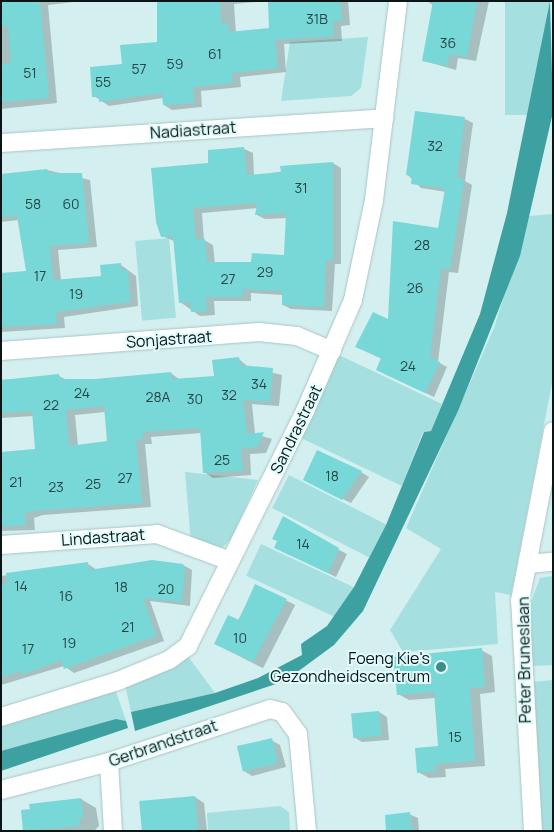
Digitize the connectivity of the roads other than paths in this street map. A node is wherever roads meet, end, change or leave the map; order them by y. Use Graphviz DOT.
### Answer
graph roads {
  1 [pos="398,1"];
  2 [pos="384,118"];
  3 [pos="1,143"];
  4 [pos="1,351"];
  5 [pos="332,351"];
  6 [pos="553,431"];
  7 [pos="1,545"];
  8 [pos="230,561"];
  9 [pos="553,562"];
  10 [pos="528,564"];
  11 [pos="1,717"];
  12 [pos="109,762"];
  13 [pos="1,790"];
  14 [pos="113,831"];
  15 [pos="307,831"];
  16 [pos="533,831"];
  1 -- 2 [label="street, Sandrastraat"];
  2 -- 3 [label="street, Nadiastraat"];
  2 -- 5 [label="street, Sandrastraat"];
  4 -- 5 [label="street, Sonjastraat"];
  5 -- 8 [label="street, Sandrastraat"];
  6 -- 10 [label="street, Peter Bruneslaan"];
  7 -- 8 [label="street, Lindastraat"];
  8 -- 11 [label="street, Sandrastraat"];
  9 -- 10 [label="street"];
  10 -- 16 [label="street, Peter Bruneslaan"];
  12 -- 13 [label="street, Gerbrandstraat"];
  12 -- 14 [label="street"];
  12 -- 15 [label="street, Gerbrandstraat"];
}
